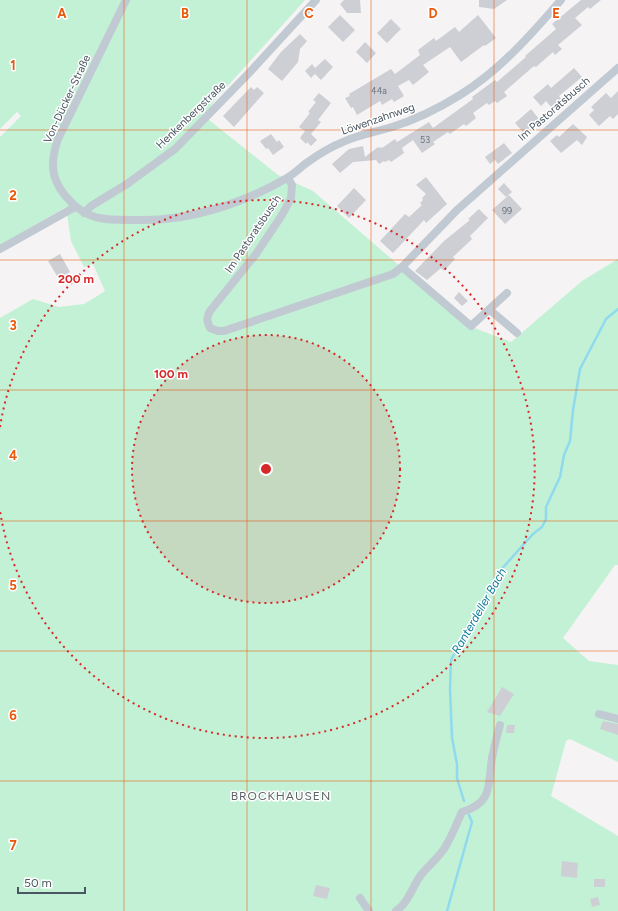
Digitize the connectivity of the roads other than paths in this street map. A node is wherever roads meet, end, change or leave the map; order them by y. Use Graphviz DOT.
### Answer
graph roads {
  1 [pos="126,0"];
  2 [pos="316,0"];
  3 [pos="562,0"];
  4 [pos="618,68"];
  5 [pos="288,178"];
  6 [pos="75,207"];
  7 [pos="84,213"];
  8 [pos="0,250"];
  9 [pos="402,267"];
  10 [pos="507,293"];
  11 [pos="490,310"];
  12 [pos="517,333"];
  13 [pos="599,714"];
  14 [pos="618,719"];
  15 [pos="500,725"];
  16 [pos="360,898"];
  17 [pos="369,911"];
  18 [pos="396,911"];
  1 -- 6 [label="street, Von-Dücker-Straße"];
  2 -- 7 [label="street, Henkenbergstraße"];
  3 -- 5 [label="street, Löwenzahnweg"];
  4 -- 9 [label="street, Im Pastoratsbusch"];
  5 -- 7 [label="street, Im Pastoratsbusch"];
  5 -- 9 [label="street, Im Pastoratsbusch"];
  6 -- 7 [label="street"];
  6 -- 8 [label="street"];
  9 -- 11 [label="street"];
  10 -- 11 [label="street"];
  11 -- 12 [label="street"];
  13 -- 14 [label="street"];
  15 -- 18 [label="street"];
  16 -- 17 [label="street"];
}
